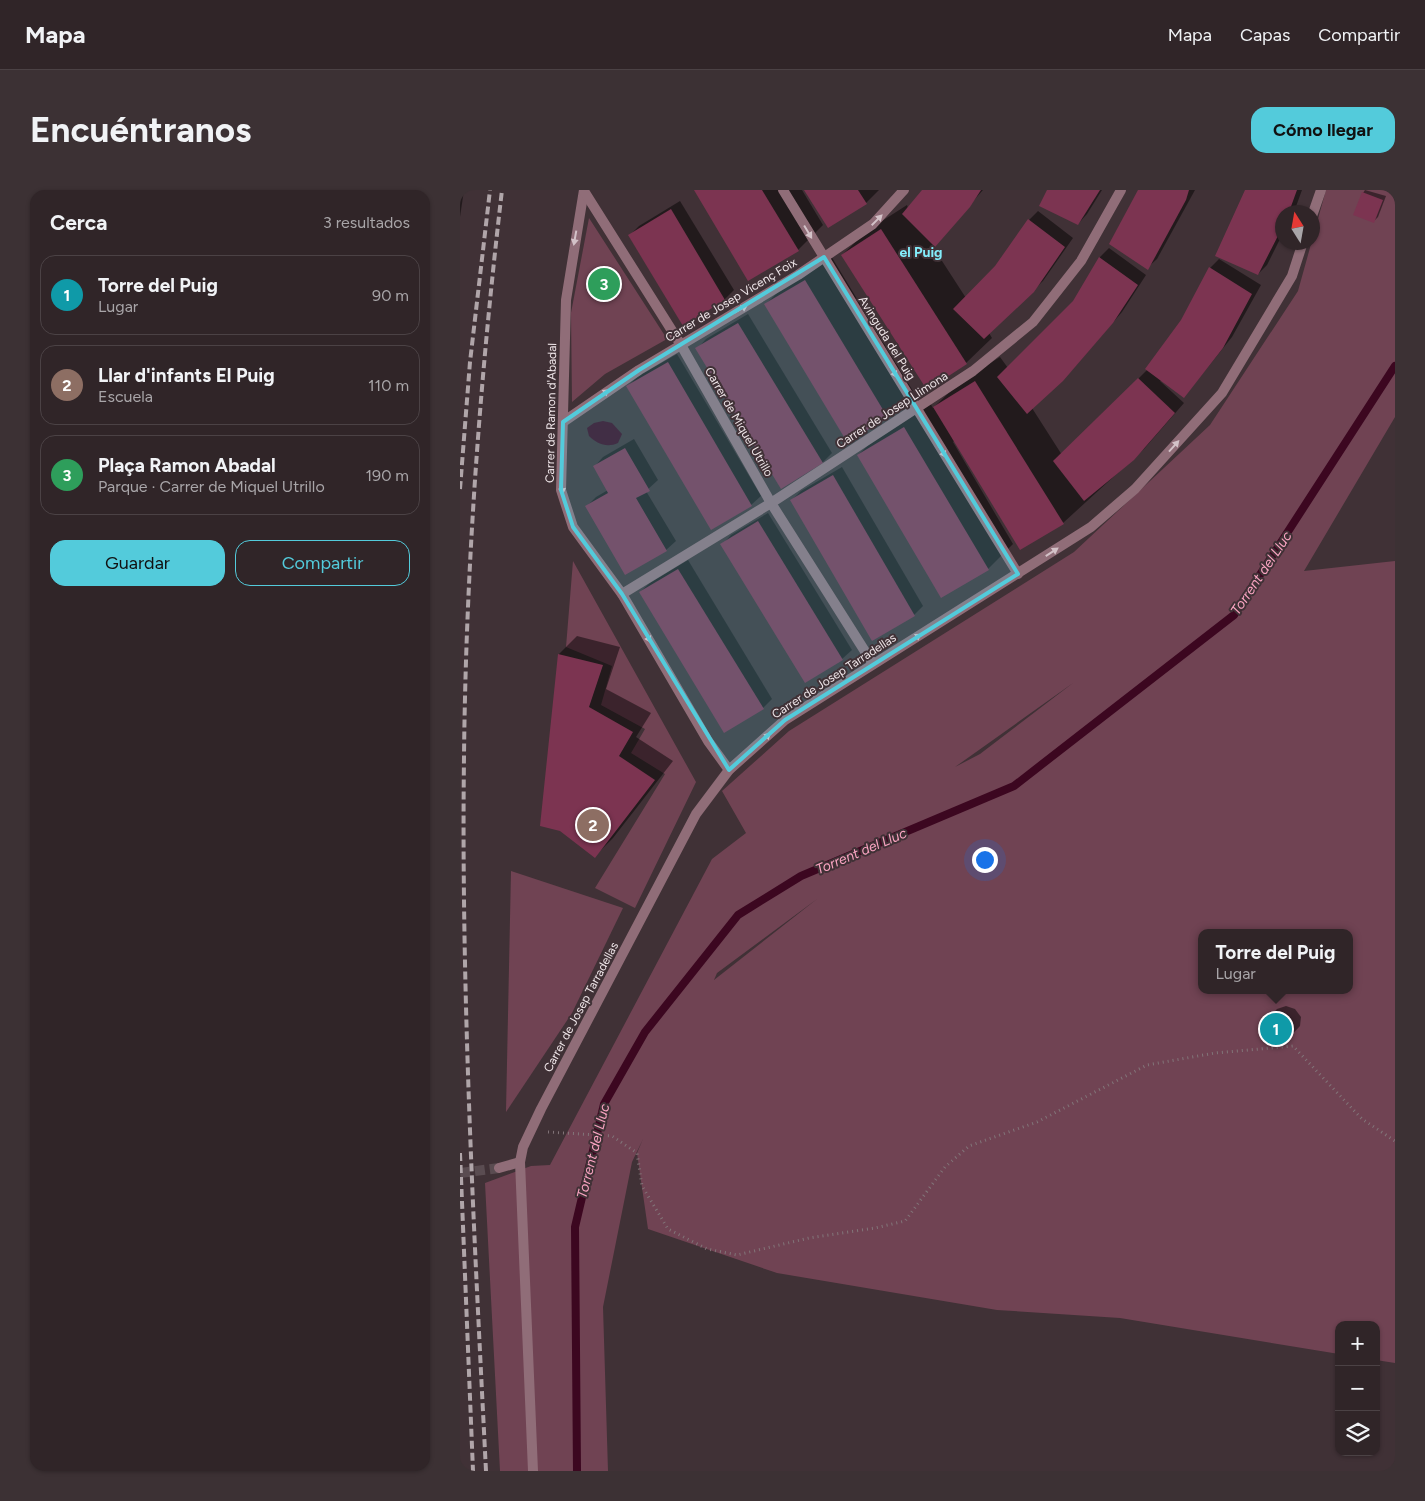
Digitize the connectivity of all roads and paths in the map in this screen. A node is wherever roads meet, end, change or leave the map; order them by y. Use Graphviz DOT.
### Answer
graph roads {
  1 [pos="783,190"];
  2 [pos="904,190"];
  3 [pos="1121,190"];
  4 [pos="1321,190"];
  5 [pos="584,191"];
  6 [pos="1316,205"];
  7 [pos="1300,250"];
  8 [pos="824,257"];
  9 [pos="681,345"];
  10 [pos="917,410"];
  11 [pos="563,422"];
  12 [pos="771,503"];
  13 [pos="1018,574"];
  14 [pos="622,594"];
  15 [pos="873,664"];
  16 [pos="729,770"];
  17 [pos="530,1130"];
  18 [pos="1395,1141"];
  19 [pos="520,1162"];
  20 [pos="499,1168"];
  21 [pos="534,1471"];
  1 -- 8 [label="street, Avinguda del Puig, one-way"];
  8 -- 2 [label="street, Carrer de Josep Vicenç Foix, one-way"];
  3 -- 10 [label="street, Carrer de Josep Llimona"];
  4 -- 6 [label="street"];
  5 -- 9 [label="street, Carrer de Miquel Utrillo"];
  5 -- 11 [label="street, Carrer de Ramon d'Abadal, one-way"];
  13 -- 7 [label="street, Carrer de Josep Tarradellas, one-way"];
  9 -- 8 [label="street, Carrer de Josep Vicenç Foix, one-way"];
  8 -- 10 [label="street, Avinguda del Puig, one-way"];
  11 -- 9 [label="street, Carrer de Josep Vicenç Foix, one-way"];
  9 -- 12 [label="street, Carrer de Miquel Utrillo"];
  10 -- 12 [label="street, Carrer de Josep Llimona"];
  10 -- 13 [label="street, Avinguda del Puig, one-way"];
  11 -- 14 [label="street, Carrer de Ramon d'Abadal, one-way"];
  12 -- 14 [label="street, Carrer de Josep Llimona"];
  12 -- 15 [label="street, Carrer de Miquel Utrillo"];
  15 -- 13 [label="street, Carrer de Josep Tarradellas, one-way"];
  14 -- 16 [label="street, Carrer de Ramon d'Abadal, one-way"];
  16 -- 15 [label="street, Carrer de Josep Tarradellas, one-way"];
  16 -- 17 [label="street, Carrer de Josep Tarradellas"];
  17 -- 18 [label="path"];
  17 -- 19 [label="street, Carrer de Josep Tarradellas"];
  19 -- 20 [label="street"];
  19 -- 21 [label="street, Carrer de Josep Tarradellas"];
}
